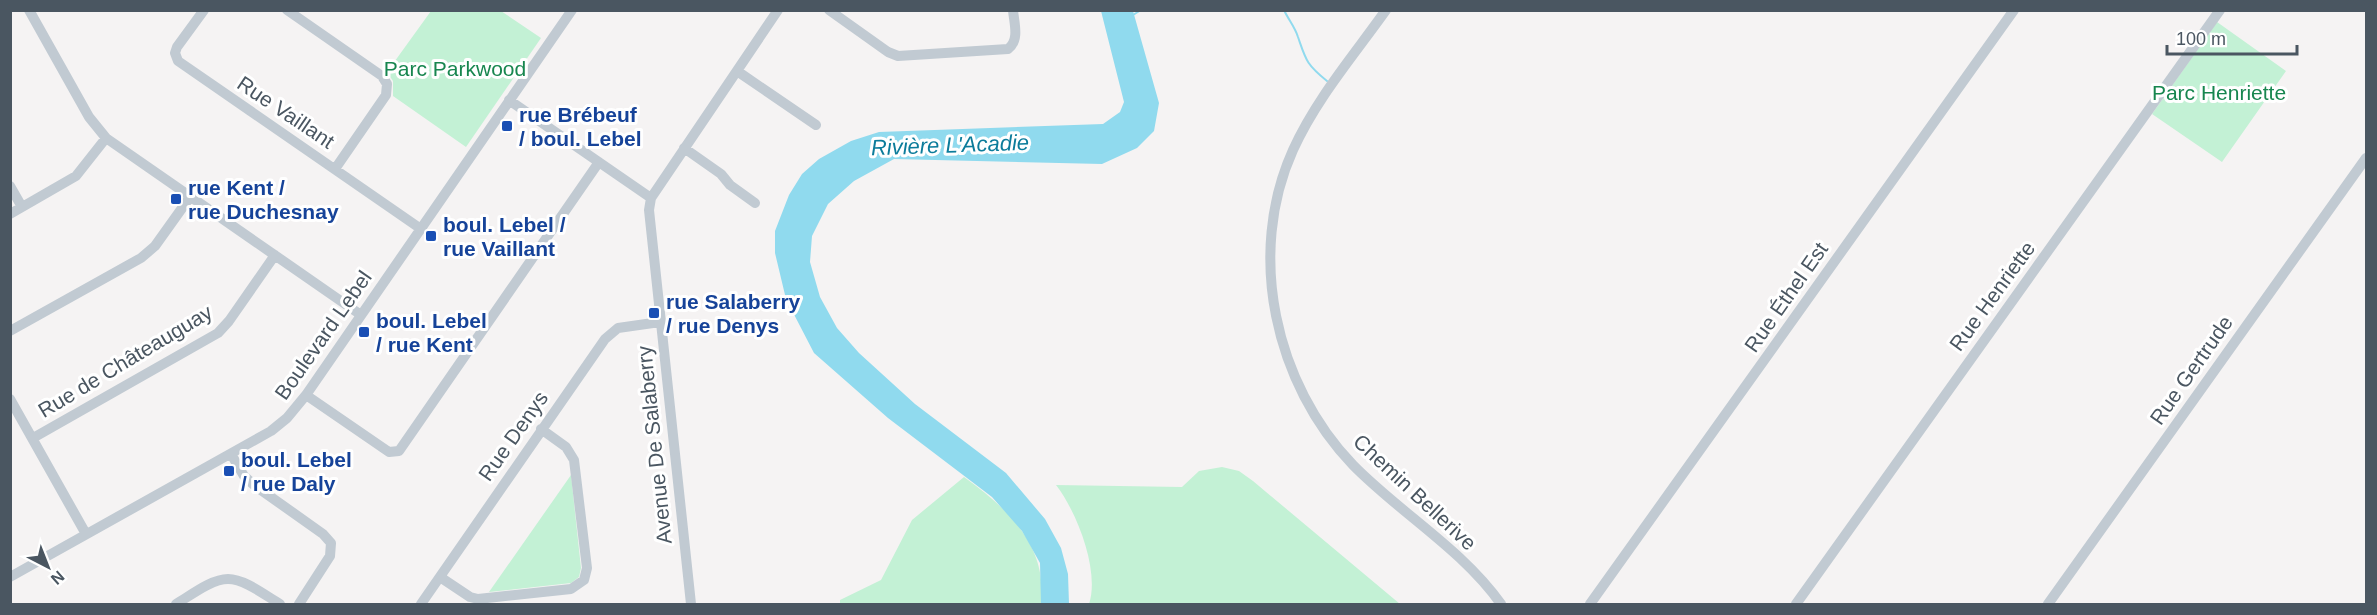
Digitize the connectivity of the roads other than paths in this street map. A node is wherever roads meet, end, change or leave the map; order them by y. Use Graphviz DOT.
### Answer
graph roads {
  1 [pos="28,10"];
  2 [pos="204,10"];
  3 [pos="287,10"];
  4 [pos="572,10"];
  5 [pos="778,10"];
  6 [pos="829,10"];
  7 [pos="1013,10"];
  8 [pos="1386,10"];
  9 [pos="2014,10"];
  10 [pos="2220,10"];
  11 [pos="737,71"];
  12 [pos="509,100"];
  13 [pos="816,125"];
  14 [pos="106,138"];
  15 [pos="684,148"];
  16 [pos="2367,158"];
  17 [pos="599,162"];
  18 [pos="335,169"];
  19 [pos="10,186"];
  20 [pos="190,197"];
  21 [pos="651,198"];
  22 [pos="755,203"];
  23 [pos="22,207"];
  24 [pos="10,214"];
  25 [pos="421,229"];
  26 [pos="275,255"];
  27 [pos="361,315"];
  28 [pos="660,322"];
  29 [pos="10,331"];
  30 [pos="306,395"];
  31 [pos="10,399"];
  32 [pos="541,429"];
  33 [pos="33,438"];
  34 [pos="231,454"];
  35 [pos="86,534"];
  36 [pos="10,577"];
  37 [pos="440,577"];
  38 [pos="176,604"];
  39 [pos="280,604"];
  40 [pos="298,604"];
  41 [pos="421,604"];
  42 [pos="691,604"];
  43 [pos="1501,604"];
  44 [pos="1590,604"];
  45 [pos="1796,604"];
  46 [pos="2048,604"];
  1 -- 14 [label="street"];
  2 -- 18 [label="street, Rue Vaillant"];
  3 -- 18 [label="street"];
  4 -- 12 [label="street, Boulevard Lebel"];
  5 -- 11 [label="street"];
  6 -- 7 [label="street"];
  8 -- 43 [label="street, Chemin Bellerive"];
  9 -- 44 [label="street, Rue Éthel Est"];
  10 -- 45 [label="street, Rue Henriette"];
  11 -- 13 [label="street"];
  11 -- 15 [label="street"];
  12 -- 17 [label="street"];
  12 -- 25 [label="street, Boulevard Lebel"];
  14 -- 20 [label="street"];
  14 -- 23 [label="street"];
  15 -- 21 [label="street"];
  15 -- 22 [label="street"];
  16 -- 46 [label="street, Rue Gertrude"];
  17 -- 21 [label="street"];
  17 -- 30 [label="street"];
  18 -- 25 [label="street, Rue Vaillant"];
  19 -- 23 [label="street"];
  20 -- 26 [label="street"];
  20 -- 29 [label="street"];
  21 -- 28 [label="street, Avenue De Salaberry"];
  23 -- 24 [label="street"];
  25 -- 27 [label="street, Boulevard Lebel"];
  26 -- 27 [label="street"];
  26 -- 33 [label="street, Rue de Châteauguay"];
  27 -- 30 [label="street, Boulevard Lebel"];
  28 -- 32 [label="street, Rue Denys"];
  28 -- 42 [label="street, Avenue De Salaberry"];
  30 -- 34 [label="street, Boulevard Lebel"];
  31 -- 33 [label="street"];
  32 -- 37 [label="street, Rue Denys"];
  32 -- 37 [label="street"];
  33 -- 35 [label="street"];
  34 -- 35 [label="street, Boulevard Lebel"];
  34 -- 40 [label="street"];
  35 -- 36 [label="street, Boulevard Lebel"];
  37 -- 41 [label="street, Rue Denys"];
  38 -- 39 [label="street"];
}
